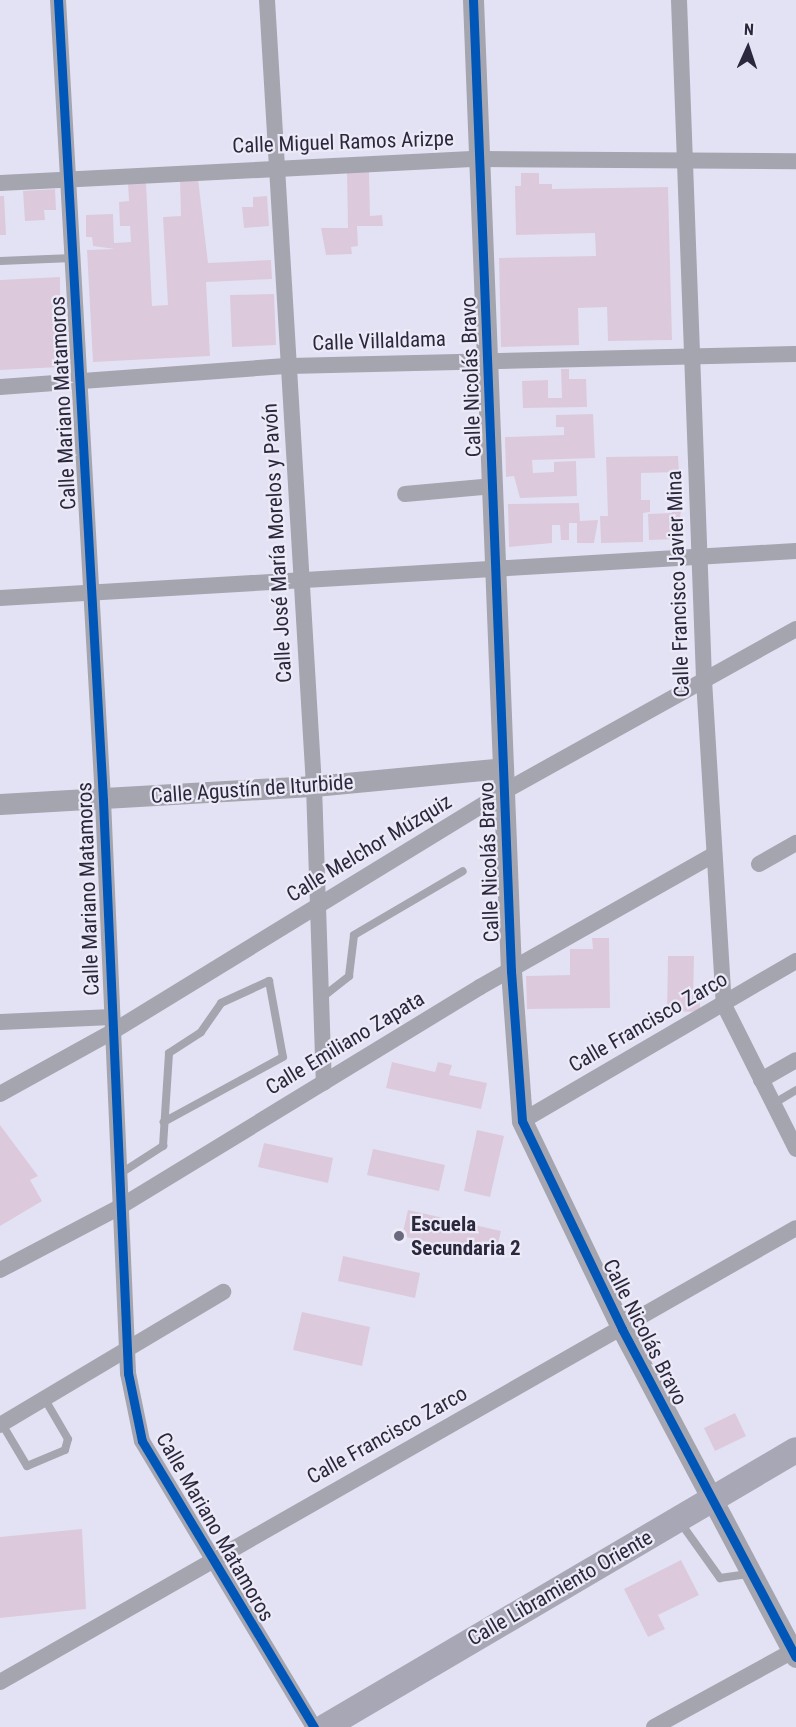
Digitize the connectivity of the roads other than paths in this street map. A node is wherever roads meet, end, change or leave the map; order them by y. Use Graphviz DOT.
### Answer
graph roads {
  1 [pos="58,0"];
  2 [pos="267,0"];
  3 [pos="473,0"];
  4 [pos="679,0"];
  5 [pos="481,159"];
  6 [pos="686,159"];
  7 [pos="796,161"];
  8 [pos="277,167"];
  9 [pos="68,179"];
  10 [pos="0,183"];
  11 [pos="73,258"];
  12 [pos="0,261"];
  13 [pos="796,354"];
  14 [pos="693,356"];
  15 [pos="488,360"];
  16 [pos="290,366"];
  17 [pos="80,382"];
  18 [pos="0,387"];
  19 [pos="494,486"];
  20 [pos="405,494"];
  21 [pos="796,551"];
  22 [pos="699,555"];
  23 [pos="496,565"];
  24 [pos="299,578"];
  25 [pos="91,593"];
  26 [pos="0,598"];
  27 [pos="796,628"];
  28 [pos="704,680"];
  29 [pos="503,768"];
  30 [pos="314,786"];
  31 [pos="505,791"];
  32 [pos="103,800"];
  33 [pos="0,804"];
  34 [pos="796,843"];
  35 [pos="713,855"];
  36 [pos="759,864"];
  37 [pos="463,871"];
  38 [pos="320,905"];
  39 [pos="796,961"];
  40 [pos="511,971"];
  41 [pos="319,999"];
  42 [pos="724,1005"];
  43 [pos="0,1022"];
  44 [pos="112,1025"];
  45 [pos="796,1060"];
  46 [pos="761,1080"];
  47 [pos="324,1083"];
  48 [pos="796,1090"];
  49 [pos="0,1094"];
  50 [pos="773,1104"];
  51 [pos="522,1120"];
  52 [pos="165,1122"];
  53 [pos="796,1149"];
  54 [pos="117,1175"];
  55 [pos="118,1208"];
  56 [pos="796,1228"];
  57 [pos="0,1270"];
  58 [pos="223,1292"];
  59 [pos="622,1329"];
  60 [pos="125,1347"];
  61 [pos="44,1398"];
  62 [pos="1,1424"];
  63 [pos="796,1450"];
  64 [pos="711,1499"];
  65 [pos="678,1519"];
  66 [pos="212,1560"];
  67 [pos="752,1574"];
  68 [pos="794,1654"];
  69 [pos="0,1682"];
  70 [pos="314,1727"];
  71 [pos="325,1727"];
  72 [pos="654,1727"];
  1 -- 9 [label="street, Calle Mariano Matamoros"];
  2 -- 8 [label="street, Calle José María Morelos y Pavón"];
  3 -- 5 [label="street, Calle Nicolás Bravo"];
  4 -- 6 [label="street, Calle Francisco Javier Mina"];
  5 -- 6 [label="street, Calle Miguel Ramos Arizpe"];
  5 -- 8 [label="street, Calle Miguel Ramos Arizpe"];
  5 -- 15 [label="street, Calle Nicolás Bravo"];
  6 -- 7 [label="street, Calle Miguel Ramos Arizpe"];
  6 -- 14 [label="street, Calle Francisco Javier Mina"];
  8 -- 9 [label="street, Calle Miguel Ramos Arizpe"];
  8 -- 16 [label="street, Calle José María Morelos y Pavón"];
  9 -- 10 [label="street, Calle Miguel Ramos Arizpe"];
  9 -- 11 [label="street, Calle Mariano Matamoros"];
  11 -- 12 [label="lane"];
  11 -- 17 [label="street, Calle Mariano Matamoros"];
  13 -- 14 [label="street, Calle Villaldama"];
  14 -- 15 [label="street, Calle Villaldama"];
  14 -- 22 [label="street, Calle Francisco Javier Mina"];
  15 -- 16 [label="street, Calle Villaldama"];
  15 -- 19 [label="street, Calle Nicolás Bravo"];
  16 -- 17 [label="street, Calle Villaldama"];
  16 -- 24 [label="street, Calle José María Morelos y Pavón"];
  17 -- 18 [label="street, Calle Villaldama"];
  17 -- 25 [label="street, Calle Mariano Matamoros"];
  19 -- 20 [label="street"];
  19 -- 23 [label="street, Calle Nicolás Bravo"];
  21 -- 22 [label="street"];
  22 -- 23 [label="street"];
  22 -- 28 [label="street, Calle Francisco Javier Mina"];
  23 -- 24 [label="street"];
  23 -- 29 [label="street, Calle Nicolás Bravo"];
  24 -- 25 [label="street"];
  24 -- 30 [label="street, Calle José María Morelos y Pavón"];
  25 -- 26 [label="street"];
  25 -- 32 [label="street, Calle Mariano Matamoros"];
  27 -- 28 [label="street, Calle Melchor Múzquiz"];
  28 -- 31 [label="street, Calle Melchor Múzquiz"];
  28 -- 35 [label="street, Calle Francisco Javier Mina"];
  29 -- 30 [label="street, Calle Agustín de Iturbide"];
  29 -- 31 [label="street, Calle Nicolás Bravo"];
  30 -- 32 [label="street, Calle Agustín de Iturbide"];
  30 -- 38 [label="street, Calle José María Morelos y Pavón"];
  31 -- 38 [label="street, Calle Melchor Múzquiz"];
  31 -- 40 [label="street, Calle Nicolás Bravo"];
  32 -- 33 [label="street, Calle Agustín de Iturbide"];
  32 -- 44 [label="street, Calle Mariano Matamoros"];
  34 -- 36 [label="street"];
  35 -- 40 [label="street, Calle Emiliano Zapata"];
  35 -- 42 [label="street, Calle Francisco Javier Mina"];
  37 -- 41 [label="lane"];
  38 -- 41 [label="street, Calle José María Morelos y Pavón"];
  38 -- 44 [label="street, Calle Melchor Múzquiz"];
  39 -- 42 [label="street, Calle Francisco Zarco"];
  40 -- 47 [label="street, Calle Emiliano Zapata"];
  40 -- 51 [label="street, Calle Nicolás Bravo"];
  41 -- 47 [label="street, Calle José María Morelos y Pavón"];
  42 -- 46 [label="street, Calle Francisco Javier Mina"];
  42 -- 51 [label="street, Calle Francisco Zarco"];
  43 -- 44 [label="street"];
  44 -- 49 [label="street, Calle Melchor Múzquiz"];
  44 -- 54 [label="street, Calle Mariano Matamoros"];
  45 -- 46 [label="street"];
  46 -- 50 [label="street, Calle Francisco Javier Mina"];
  47 -- 55 [label="street, Calle Emiliano Zapata"];
  48 -- 50 [label="lane"];
  50 -- 53 [label="street, Calle Francisco Javier Mina"];
  51 -- 59 [label="street, Calle Nicolás Bravo"];
  52 -- 52 [label="lane"];
  52 -- 54 [label="lane"];
  54 -- 55 [label="street, Calle Mariano Matamoros"];
  55 -- 57 [label="street, Calle Emiliano Zapata"];
  55 -- 60 [label="street, Calle Mariano Matamoros"];
  56 -- 59 [label="street, Calle Francisco Zarco"];
  58 -- 60 [label="street"];
  59 -- 64 [label="street, Calle Nicolás Bravo"];
  59 -- 66 [label="street, Calle Francisco Zarco"];
  60 -- 61 [label="street"];
  60 -- 66 [label="street, Calle Mariano Matamoros"];
  61 -- 62 [label="street"];
  61 -- 62 [label="lane"];
  63 -- 64 [label="main road, Calle Libramiento Oriente"];
  64 -- 65 [label="main road, Calle Libramiento Oriente"];
  64 -- 67 [label="street, Calle Nicolás Bravo"];
  65 -- 67 [label="lane"];
  65 -- 71 [label="main road, Calle Libramiento Oriente"];
  66 -- 69 [label="street, Calle Francisco Zarco"];
  66 -- 70 [label="street, Calle Mariano Matamoros"];
  67 -- 68 [label="street, Calle Nicolás Bravo"];
  68 -- 72 [label="street"];
}
